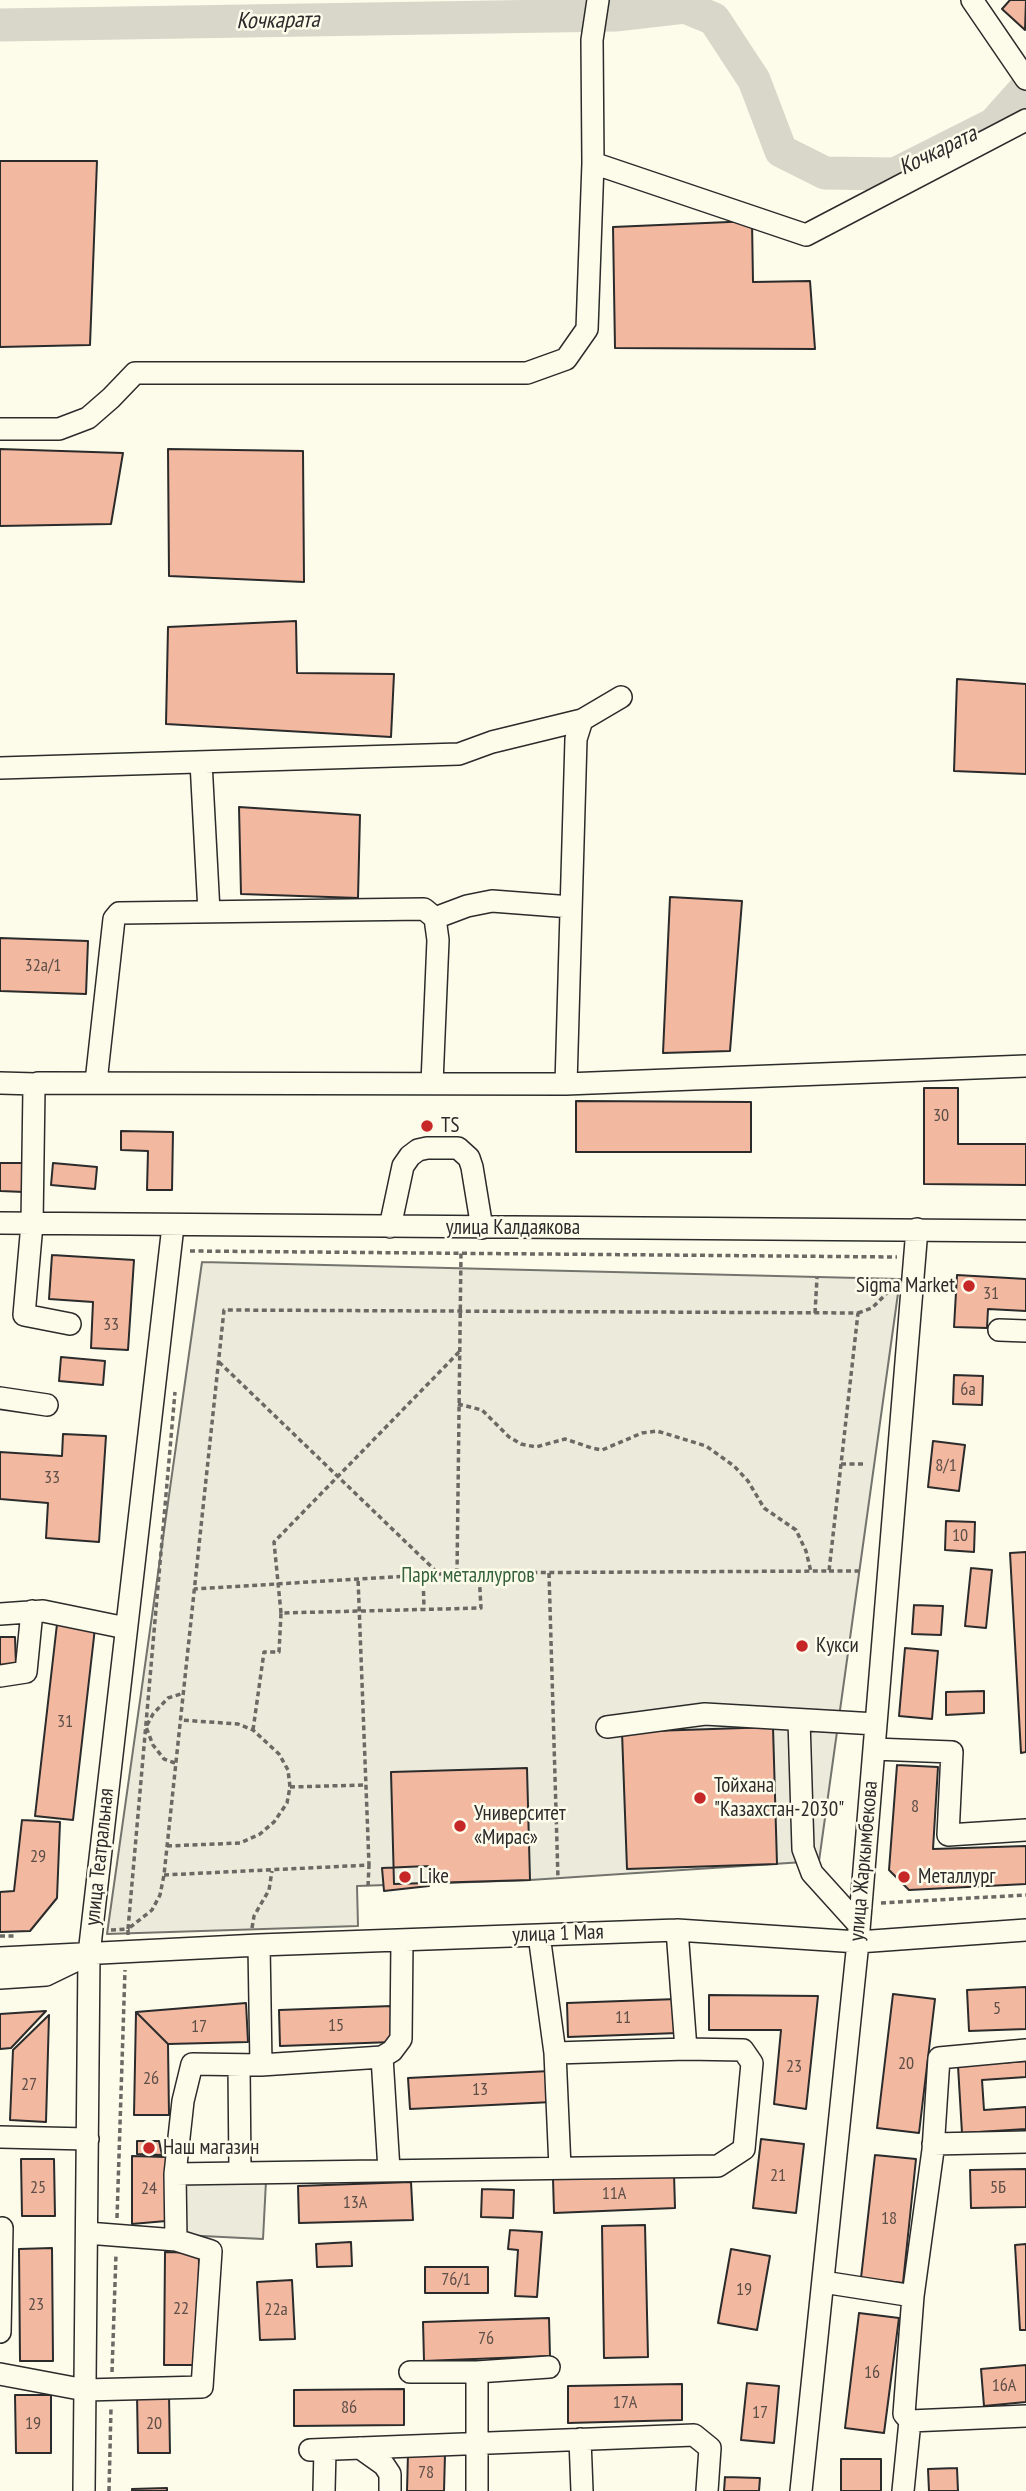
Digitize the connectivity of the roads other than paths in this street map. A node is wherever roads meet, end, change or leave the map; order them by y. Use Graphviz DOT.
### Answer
graph roads {
  1 [pos="598,0"];
  2 [pos="972,0"];
  3 [pos="1026,79"];
  4 [pos="1026,120"];
  5 [pos="593,163"];
  6 [pos="0,429"];
  7 [pos="621,697"];
  8 [pos="582,720"];
  9 [pos="201,762"];
  10 [pos="0,768"];
  11 [pos="571,907"];
  12 [pos="209,912"];
  13 [pos="435,918"];
  14 [pos="1026,1066"];
  15 [pos="96,1082"];
  16 [pos="0,1083"];
  17 [pos="432,1083"];
  18 [pos="36,1084"];
  19 [pos="566,1084"];
  20 [pos="0,1223"];
  21 [pos="32,1224"];
  22 [pos="173,1226"];
  23 [pos="390,1227"];
  24 [pos="482,1228"];
  25 [pos="917,1229"];
  26 [pos="1026,1231"];
  27 [pos="70,1324"];
  28 [pos="999,1330"];
  29 [pos="1026,1331"];
  30 [pos="0,1398"];
  31 [pos="47,1405"];
  32 [pos="32,1611"];
  33 [pos="0,1614"];
  34 [pos="126,1628"];
  35 [pos="0,1676"];
  36 [pos="799,1720"];
  37 [pos="876,1724"];
  38 [pos="607,1727"];
  39 [pos="874,1749"];
  40 [pos="1026,1830"];
  41 [pos="677,1930"];
  42 [pos="1026,1930"];
  43 [pos="858,1934"];
  44 [pos="539,1935"];
  45 [pos="255,1938"];
  46 [pos="402,1941"];
  47 [pos="89,1954"];
  48 [pos="0,1958"];
  49 [pos="0,1978"];
  50 [pos="686,2049"];
  51 [pos="1026,2050"];
  52 [pos="555,2053"];
  53 [pos="382,2057"];
  54 [pos="239,2065"];
  55 [pos="261,2065"];
  56 [pos="0,2137"];
  57 [pos="88,2139"];
  58 [pos="1026,2142"];
  59 [pos="933,2144"];
  60 [pos="560,2168"];
  61 [pos="388,2171"];
  62 [pos="240,2173"];
  63 [pos="175,2174"];
  64 [pos="2,2228"];
  65 [pos="87,2234"];
  66 [pos="176,2240"];
  67 [pos="824,2281"];
  68 [pos="913,2296"];
  69 [pos="0,2332"];
  70 [pos="549,2367"];
  71 [pos="410,2372"];
  72 [pos="478,2372"];
  73 [pos="0,2374"];
  74 [pos="85,2390"];
  75 [pos="1026,2416"];
  76 [pos="910,2421"];
  77 [pos="580,2440"];
  78 [pos="477,2444"];
  79 [pos="360,2448"];
  80 [pos="84,2491"];
  81 [pos="324,2491"];
  82 [pos="390,2491"];
  83 [pos="477,2491"];
  84 [pos="582,2491"];
  85 [pos="707,2491"];
  86 [pos="801,2491"];
  87 [pos="903,2491"];
  1 -- 5 [label="street"];
  2 -- 3 [label="street"];
  4 -- 5 [label="street"];
  5 -- 6 [label="street"];
  7 -- 8 [label="street"];
  8 -- 9 [label="street"];
  8 -- 11 [label="street"];
  9 -- 10 [label="street"];
  9 -- 12 [label="street"];
  11 -- 13 [label="street"];
  11 -- 19 [label="street"];
  12 -- 13 [label="street"];
  12 -- 15 [label="street"];
  13 -- 17 [label="street"];
  14 -- 19 [label="street"];
  15 -- 17 [label="street"];
  15 -- 18 [label="street"];
  16 -- 18 [label="street"];
  17 -- 19 [label="street"];
  18 -- 21 [label="street"];
  20 -- 21 [label="street, улица Калдаякова"];
  21 -- 22 [label="street, улица Калдаякова"];
  21 -- 27 [label="street"];
  22 -- 23 [label="street, улица Калдаякова"];
  22 -- 34 [label="street, улица Театральная"];
  23 -- 24 [label="street, улица Калдаякова"];
  23 -- 24 [label="street"];
  24 -- 25 [label="street, улица Калдаякова"];
  25 -- 26 [label="street, улица Калдаякова"];
  25 -- 37 [label="street, улица Жаркымбекова"];
  28 -- 29 [label="street"];
  30 -- 31 [label="street"];
  32 -- 33 [label="street"];
  32 -- 34 [label="street"];
  32 -- 35 [label="street"];
  34 -- 47 [label="street, улица Театральная"];
  36 -- 37 [label="street"];
  36 -- 38 [label="street"];
  36 -- 43 [label="street"];
  37 -- 39 [label="street, улица Жаркымбекова"];
  39 -- 40 [label="street"];
  39 -- 43 [label="street, улица Жаркымбекова"];
  41 -- 43 [label="street, улица 1 Мая"];
  41 -- 44 [label="street, улица 1 Мая"];
  41 -- 50 [label="street"];
  42 -- 43 [label="street, улица 1 Мая"];
  43 -- 67 [label="street, улица Жаркымбекова"];
  44 -- 46 [label="street, улица 1 Мая"];
  44 -- 52 [label="street"];
  45 -- 46 [label="street, улица 1 Мая"];
  45 -- 47 [label="street, улица 1 Мая"];
  45 -- 55 [label="street"];
  46 -- 53 [label="street"];
  47 -- 48 [label="street, улица 1 Мая"];
  47 -- 49 [label="street, улица 1 Мая"];
  47 -- 57 [label="street, улица Театральная"];
  50 -- 52 [label="street"];
  50 -- 60 [label="street"];
  51 -- 59 [label="street"];
  52 -- 60 [label="street"];
  53 -- 55 [label="street"];
  53 -- 61 [label="street"];
  54 -- 55 [label="street"];
  54 -- 62 [label="street"];
  54 -- 63 [label="street"];
  56 -- 57 [label="street"];
  57 -- 65 [label="street, улица Театральная"];
  58 -- 59 [label="street"];
  59 -- 68 [label="street"];
  60 -- 61 [label="street"];
  61 -- 62 [label="street"];
  62 -- 63 [label="street"];
  63 -- 66 [label="street"];
  64 -- 69 [label="street"];
  65 -- 66 [label="street"];
  65 -- 74 [label="street, улица Театральная"];
  66 -- 74 [label="street"];
  67 -- 68 [label="street"];
  67 -- 86 [label="street, улица Жаркымбекова"];
  68 -- 76 [label="street"];
  70 -- 72 [label="street"];
  71 -- 72 [label="street"];
  72 -- 78 [label="street"];
  73 -- 74 [label="street"];
  74 -- 80 [label="street, улица Театральная"];
  75 -- 76 [label="street"];
  76 -- 87 [label="street"];
  77 -- 78 [label="street"];
  77 -- 84 [label="street"];
  77 -- 85 [label="street"];
  78 -- 79 [label="street"];
  78 -- 83 [label="street"];
  79 -- 81 [label="street"];
  79 -- 82 [label="street"];
}
